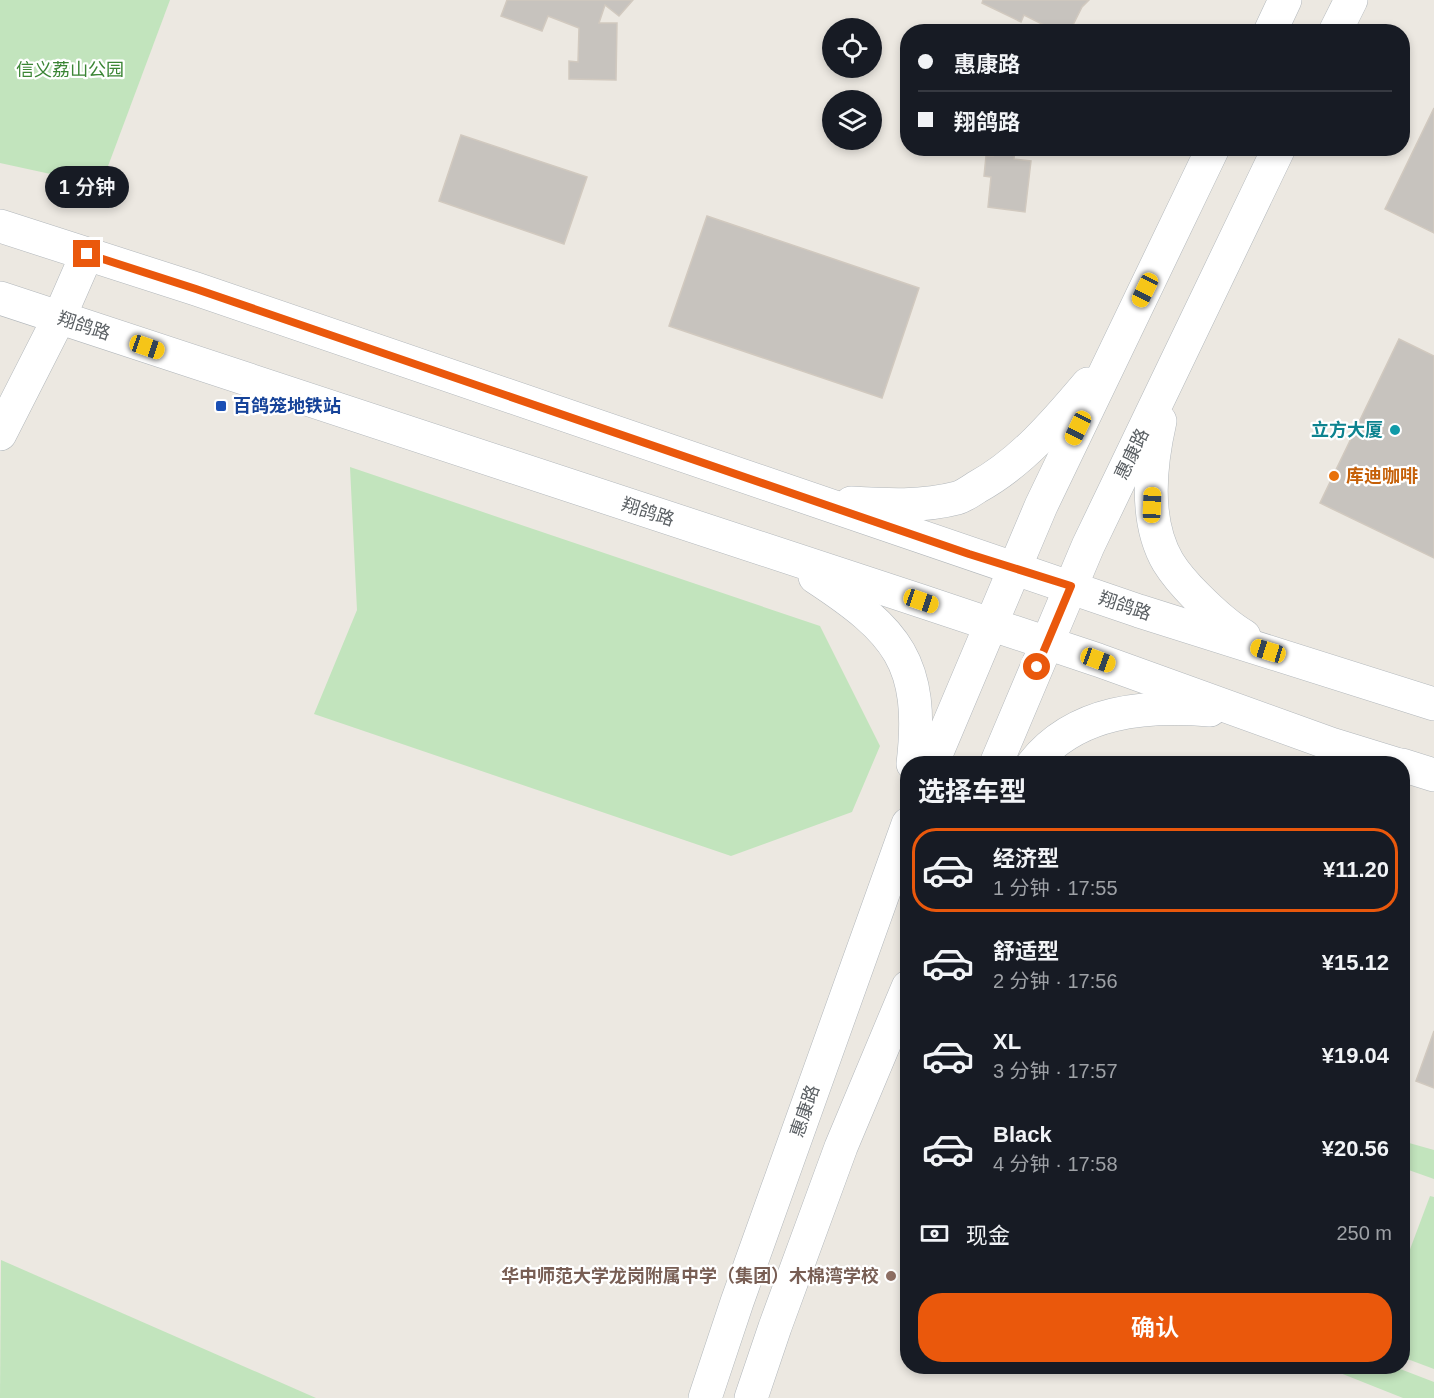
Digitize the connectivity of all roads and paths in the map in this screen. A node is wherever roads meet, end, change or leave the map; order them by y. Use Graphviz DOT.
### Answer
graph roads {
  1 [pos="1285,0"];
  2 [pos="1351,0"];
  3 [pos="1274,24"];
  4 [pos="1339,24"];
  5 [pos="1209,156"];
  6 [pos="1275,156"];
  7 [pos="0,226"];
  8 [pos="87,254"];
  9 [pos="0,298"];
  10 [pos="59,318"];
  11 [pos="1116,351"];
  12 [pos="1170,376"];
  13 [pos="0,434"];
  14 [pos="806,498"];
  15 [pos="766,550"];
  16 [pos="1015,568"];
  17 [pos="1071,586"];
  18 [pos="991,626"];
  19 [pos="1047,645"];
  20 [pos="1268,651"];
  21 [pos="1434,704"];
  22 [pos="1246,714"];
  23 [pos="914,756"];
  24 [pos="935,756"];
  25 [pos="999,756"];
  26 [pos="1039,756"];
  27 [pos="1370,756"];
  28 [pos="1410,768"];
  29 [pos="1434,775"];
  30 [pos="900,843"];
  31 [pos="900,1006"];
  32 [pos="705,1398"];
  33 [pos="751,1398"];
  1 -- 3 [label="street"];
  2 -- 4 [label="street"];
  5 -- 11 [label="street"];
  6 -- 12 [label="street, 惠康路"];
  7 -- 8 [label="street, 翔鸽路"];
  8 -- 10 [label="street"];
  8 -- 14 [label="street, 翔鸽路"];
  9 -- 10 [label="street, 翔鸽路"];
  10 -- 13 [label="street"];
  10 -- 15 [label="street, 翔鸽路"];
  11 -- 14 [label="street"];
  11 -- 16 [label="street"];
  12 -- 17 [label="street, 惠康路"];
  12 -- 20 [label="street"];
  14 -- 16 [label="street, 翔鸽路"];
  15 -- 18 [label="street, 翔鸽路"];
  15 -- 23 [label="street"];
  16 -- 17 [label="street, 翔鸽路"];
  16 -- 18 [label="street"];
  17 -- 19 [label="street, 惠康路"];
  17 -- 20 [label="street, 翔鸽路"];
  18 -- 19 [label="street, 翔鸽路"];
  18 -- 24 [label="street"];
  19 -- 22 [label="street, 翔鸽路"];
  19 -- 25 [label="street, 惠康路"];
  20 -- 21 [label="street, 翔鸽路"];
  22 -- 26 [label="street"];
  22 -- 27 [label="street, 翔鸽路"];
  28 -- 29 [label="street"];
  30 -- 32 [label="street, 惠康路"];
  31 -- 33 [label="street"];
}
